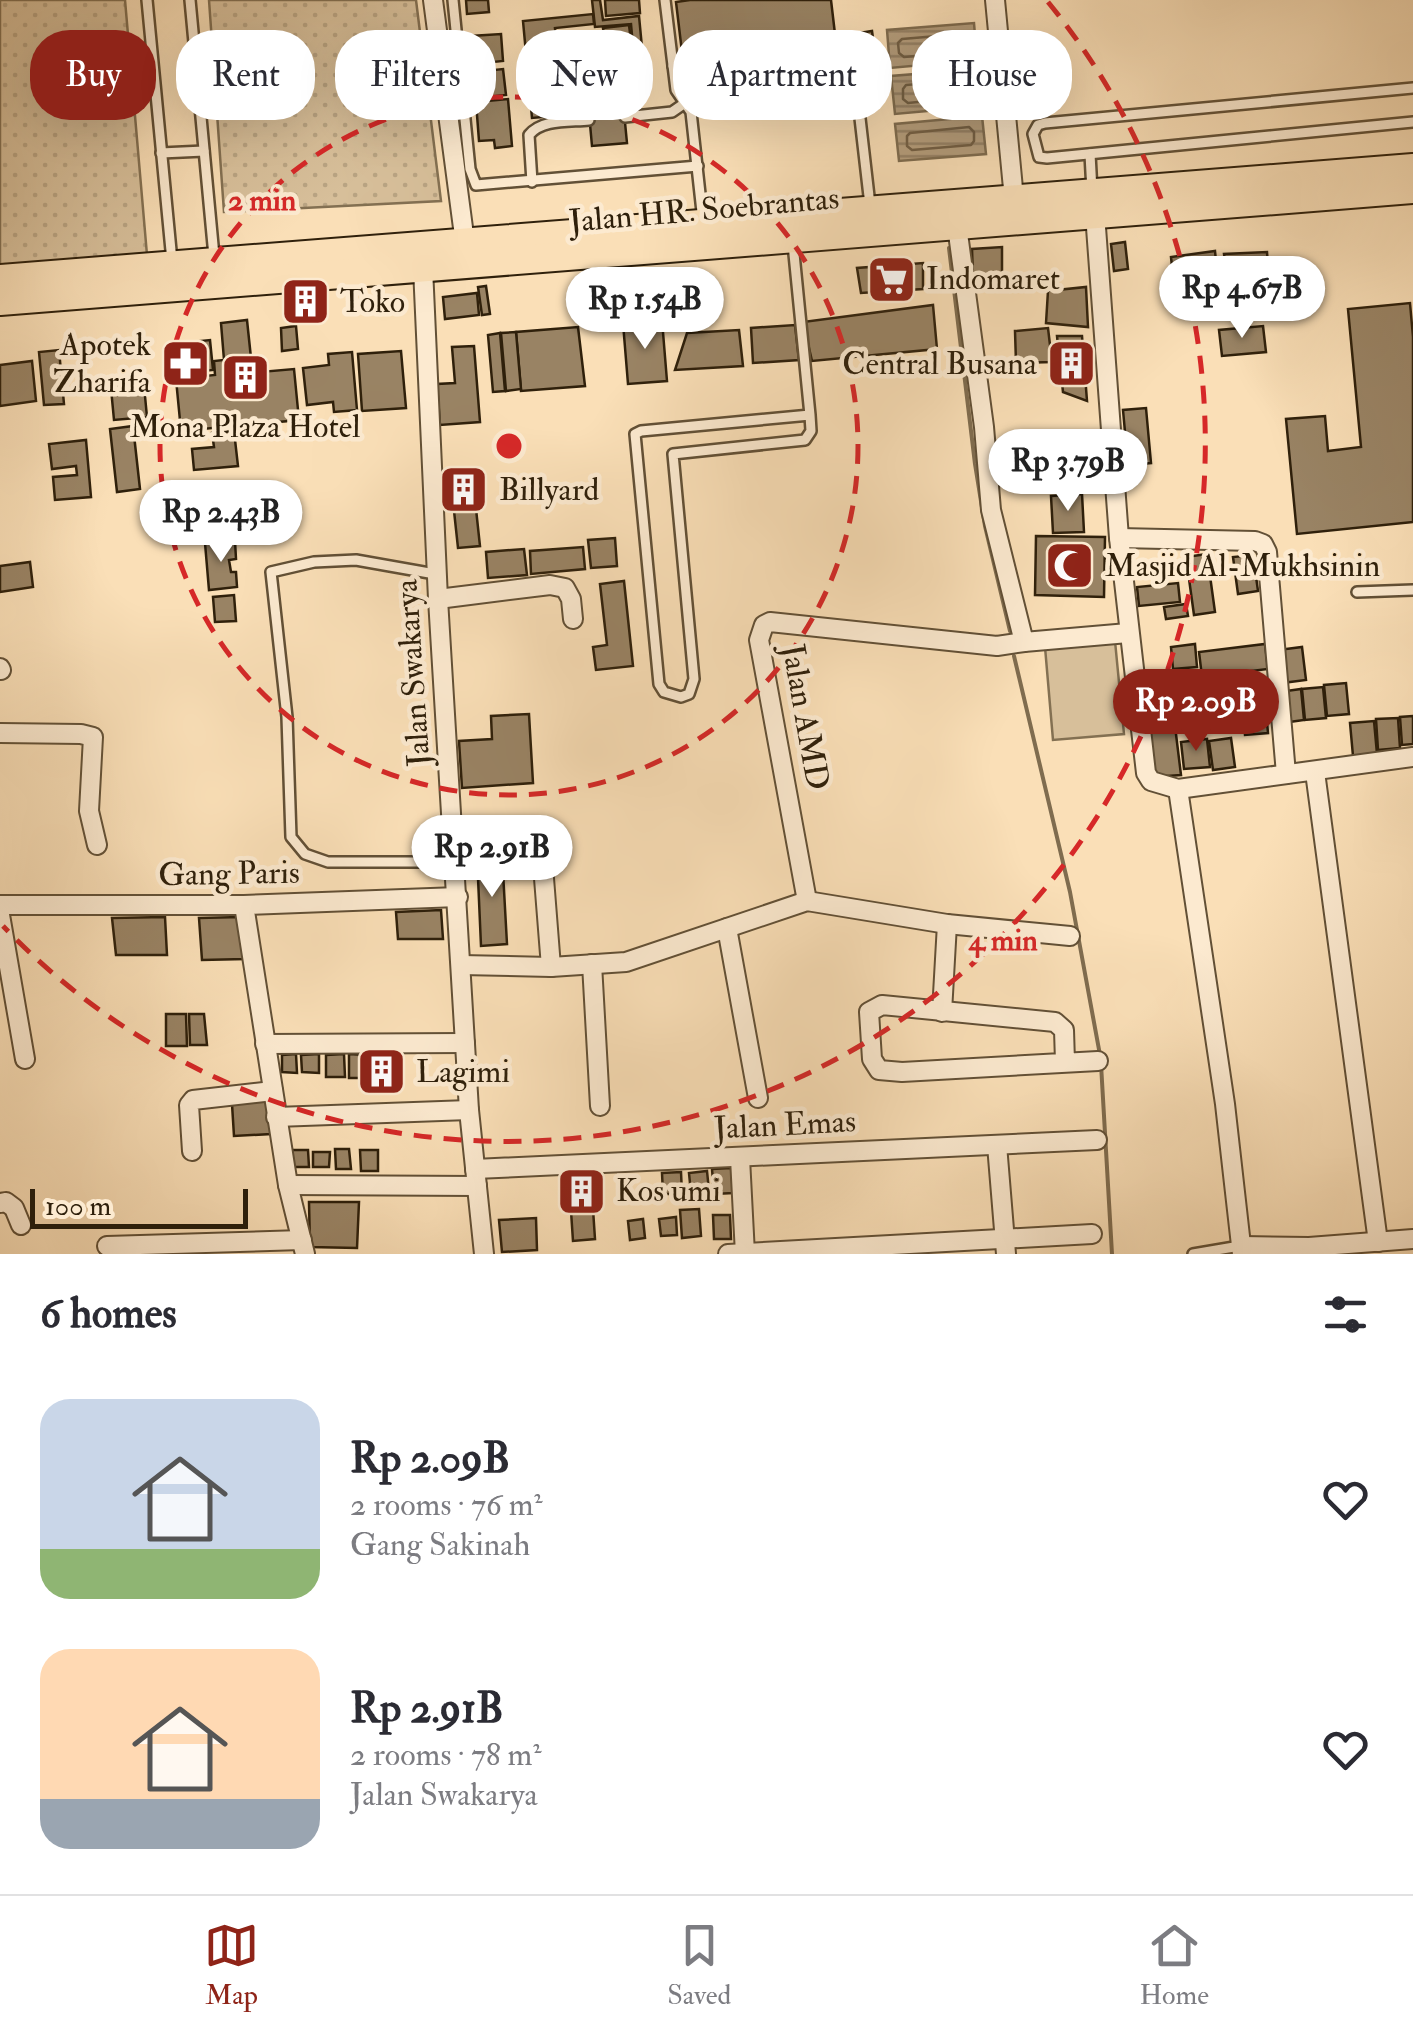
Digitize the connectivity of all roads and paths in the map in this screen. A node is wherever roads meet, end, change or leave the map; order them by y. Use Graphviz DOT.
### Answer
graph roads {
  1 [pos="147,0"];
  2 [pos="190,0"];
  3 [pos="433,0"];
  4 [pos="453,0"];
  5 [pos="665,0"];
  6 [pos="995,0"];
  7 [pos="673,66"];
  8 [pos="1413,88"];
  9 [pos="589,120"];
  10 [pos="692,120"];
  11 [pos="860,120"];
  12 [pos="1413,122"];
  13 [pos="204,150"];
  14 [pos="161,153"];
  15 [pos="1090,154"];
  16 [pos="698,166"];
  17 [pos="1413,168"];
  18 [pos="532,182"];
  19 [pos="1413,189"];
  20 [pos="1014,200"];
  21 [pos="1094,204"];
  22 [pos="871,210"];
  23 [pos="957,226"];
  24 [pos="705,234"];
  25 [pos="792,238"];
  26 [pos="465,243"];
  27 [pos="214,262"];
  28 [pos="172,265"];
  29 [pos="423,268"];
  30 [pos="0,279"];
  31 [pos="0,300"];
  32 [pos="810,415"];
  33 [pos="670,428"];
  34 [pos="673,454"];
  35 [pos="1119,538"];
  36 [pos="437,574"];
  37 [pos="1413,590"];
  38 [pos="1357,592"];
  39 [pos="438,599"];
  40 [pos="573,618"];
  41 [pos="1128,633"];
  42 [pos="1024,642"];
  43 [pos="0,733"];
  44 [pos="1413,756"];
  45 [pos="1315,772"];
  46 [pos="1286,774"];
  47 [pos="1178,789"];
  48 [pos="97,845"];
  49 [pos="542,853"];
  50 [pos="455,862"];
  51 [pos="458,897"];
  52 [pos="807,901"];
  53 [pos="0,905"];
  54 [pos="244,905"];
  55 [pos="0,916"];
  56 [pos="948,924"];
  57 [pos="727,928"];
  58 [pos="1070,936"];
  59 [pos="592,964"];
  60 [pos="461,966"];
  61 [pos="551,967"];
  62 [pos="942,1012"];
  63 [pos="465,1042"];
  64 [pos="265,1044"];
  65 [pos="25,1058"];
  66 [pos="1098,1061"];
  67 [pos="1065,1062"];
  68 [pos="274,1091"];
  69 [pos="758,1098"];
  70 [pos="600,1106"];
  71 [pos="469,1110"];
  72 [pos="276,1117"];
  73 [pos="1097,1140"];
  74 [pos="998,1145"];
  75 [pos="192,1151"];
  76 [pos="740,1158"];
  77 [pos="476,1178"];
  78 [pos="288,1185"];
  79 [pos="0,1203"];
  80 [pos="21,1226"];
  81 [pos="1092,1234"];
  82 [pos="1413,1239"];
  83 [pos="1378,1242"];
  84 [pos="107,1246"];
  85 [pos="1006,1246"];
  86 [pos="304,1247"];
  87 [pos="1242,1250"];
  88 [pos="1309,1250"];
  89 [pos="484,1254"];
  90 [pos="728,1254"];
  91 [pos="745,1254"];
  92 [pos="1193,1254"];
  1 -- 14 [label="lane"];
  2 -- 13 [label="lane"];
  3 -- 26 [label="street"];
  4 -- 18 [label="lane"];
  5 -- 7 [label="lane"];
  6 -- 20 [label="street"];
  8 -- 15 [label="lane"];
  9 -- 18 [label="lane"];
  10 -- 16 [label="lane"];
  11 -- 22 [label="lane"];
  12 -- 15 [label="lane"];
  13 -- 14 [label="lane"];
  13 -- 27 [label="lane"];
  14 -- 28 [label="lane"];
  15 -- 21 [label="lane"];
  16 -- 18 [label="lane"];
  16 -- 24 [label="lane"];
  17 -- 21 [label="main road, Jalan HR. Soebrantas"];
  19 -- 21 [label="main road, Jalan HR. Soebrantas"];
  20 -- 21 [label="main road, Jalan HR. Soebrantas"];
  20 -- 22 [label="main road, Jalan HR. Soebrantas"];
  21 -- 23 [label="main road, Jalan HR. Soebrantas"];
  21 -- 35 [label="street"];
  22 -- 24 [label="main road, Jalan HR. Soebrantas"];
  23 -- 25 [label="main road, Jalan HR. Soebrantas"];
  23 -- 42 [label="street"];
  24 -- 25 [label="main road, Jalan HR. Soebrantas"];
  24 -- 26 [label="main road, Jalan HR. Soebrantas"];
  24 -- 29 [label="main road, Jalan HR. Soebrantas"];
  25 -- 32 [label="lane"];
  26 -- 27 [label="main road, Jalan HR. Soebrantas"];
  27 -- 28 [label="main road, Jalan HR. Soebrantas"];
  28 -- 30 [label="main road, Jalan HR. Soebrantas"];
  29 -- 31 [label="main road, Jalan HR. Soebrantas"];
  29 -- 36 [label="street, Jalan Swakarya"];
  32 -- 33 [label="lane"];
  32 -- 34 [label="lane"];
  33 -- 34 [label="lane"];
  33 -- 34 [label="lane"];
  35 -- 41 [label="street"];
  35 -- 46 [label="street"];
  36 -- 39 [label="street, Jalan Swakarya"];
  36 -- 50 [label="lane"];
  37 -- 38 [label="lane"];
  39 -- 40 [label="street"];
  39 -- 50 [label="street, Jalan Swakarya"];
  41 -- 42 [label="street"];
  41 -- 47 [label="street"];
  42 -- 52 [label="street, Jalan AMD"];
  43 -- 48 [label="street"];
  44 -- 45 [label="street"];
  45 -- 46 [label="street"];
  45 -- 83 [label="street"];
  46 -- 47 [label="street"];
  47 -- 87 [label="street"];
  49 -- 61 [label="street"];
  50 -- 51 [label="street, Jalan Swakarya"];
  51 -- 54 [label="street, Gang Paris"];
  51 -- 60 [label="street, Jalan Swakarya"];
  52 -- 56 [label="street"];
  52 -- 57 [label="street"];
  53 -- 54 [label="street, Gang Paris"];
  54 -- 64 [label="street"];
  55 -- 65 [label="street"];
  56 -- 58 [label="street"];
  56 -- 62 [label="street"];
  57 -- 59 [label="street"];
  57 -- 69 [label="street"];
  59 -- 61 [label="street"];
  59 -- 70 [label="street"];
  60 -- 61 [label="street"];
  60 -- 63 [label="street, Jalan Swakarya"];
  62 -- 67 [label="street"];
  62 -- 67 [label="street"];
  63 -- 64 [label="street"];
  63 -- 71 [label="street, Jalan Swakarya"];
  64 -- 68 [label="street"];
  66 -- 67 [label="street"];
  68 -- 72 [label="street"];
  68 -- 75 [label="street"];
  71 -- 72 [label="street"];
  71 -- 77 [label="street, Jalan Swakarya"];
  72 -- 78 [label="street"];
  73 -- 74 [label="street, Jalan Emas"];
  74 -- 76 [label="street, Jalan Emas"];
  74 -- 85 [label="street"];
  76 -- 77 [label="street, Jalan Emas"];
  76 -- 91 [label="street"];
  77 -- 78 [label="street, Jalan Emas"];
  77 -- 89 [label="street, Jalan Swakarya"];
  78 -- 86 [label="street"];
  79 -- 80 [label="street"];
  81 -- 85 [label="street"];
  82 -- 83 [label="street"];
  83 -- 88 [label="street"];
  84 -- 86 [label="street"];
  85 -- 91 [label="street"];
  87 -- 88 [label="street"];
  87 -- 92 [label="lane"];
  90 -- 91 [label="street"];
}
